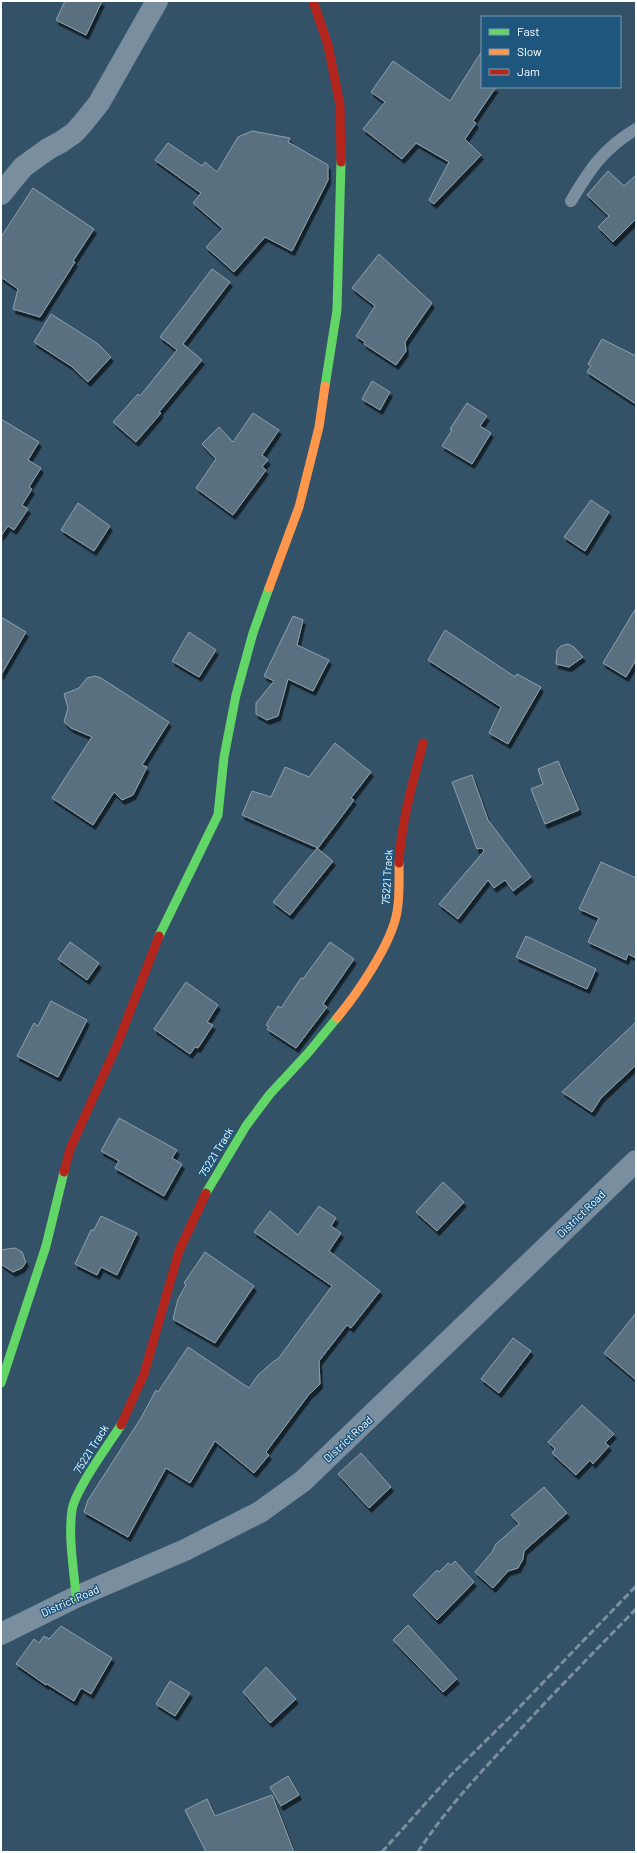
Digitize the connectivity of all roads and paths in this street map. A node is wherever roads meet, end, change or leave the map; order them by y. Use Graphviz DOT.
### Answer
graph roads {
  1 [pos="157,1"];
  2 [pos="313,1"];
  3 [pos="636,129"];
  4 [pos="1,194"];
  5 [pos="571,201"];
  6 [pos="423,743"];
  7 [pos="636,1161"];
  8 [pos="1,1383"];
  9 [pos="76,1597"];
  10 [pos="1,1634"];
  1 -- 4 [label="street"];
  2 -- 8 [label="street"];
  3 -- 5 [label="lane"];
  6 -- 9 [label="street, 75221 Track"];
  7 -- 9 [label="street, District Road"];
  9 -- 10 [label="street, District Road"];
}
